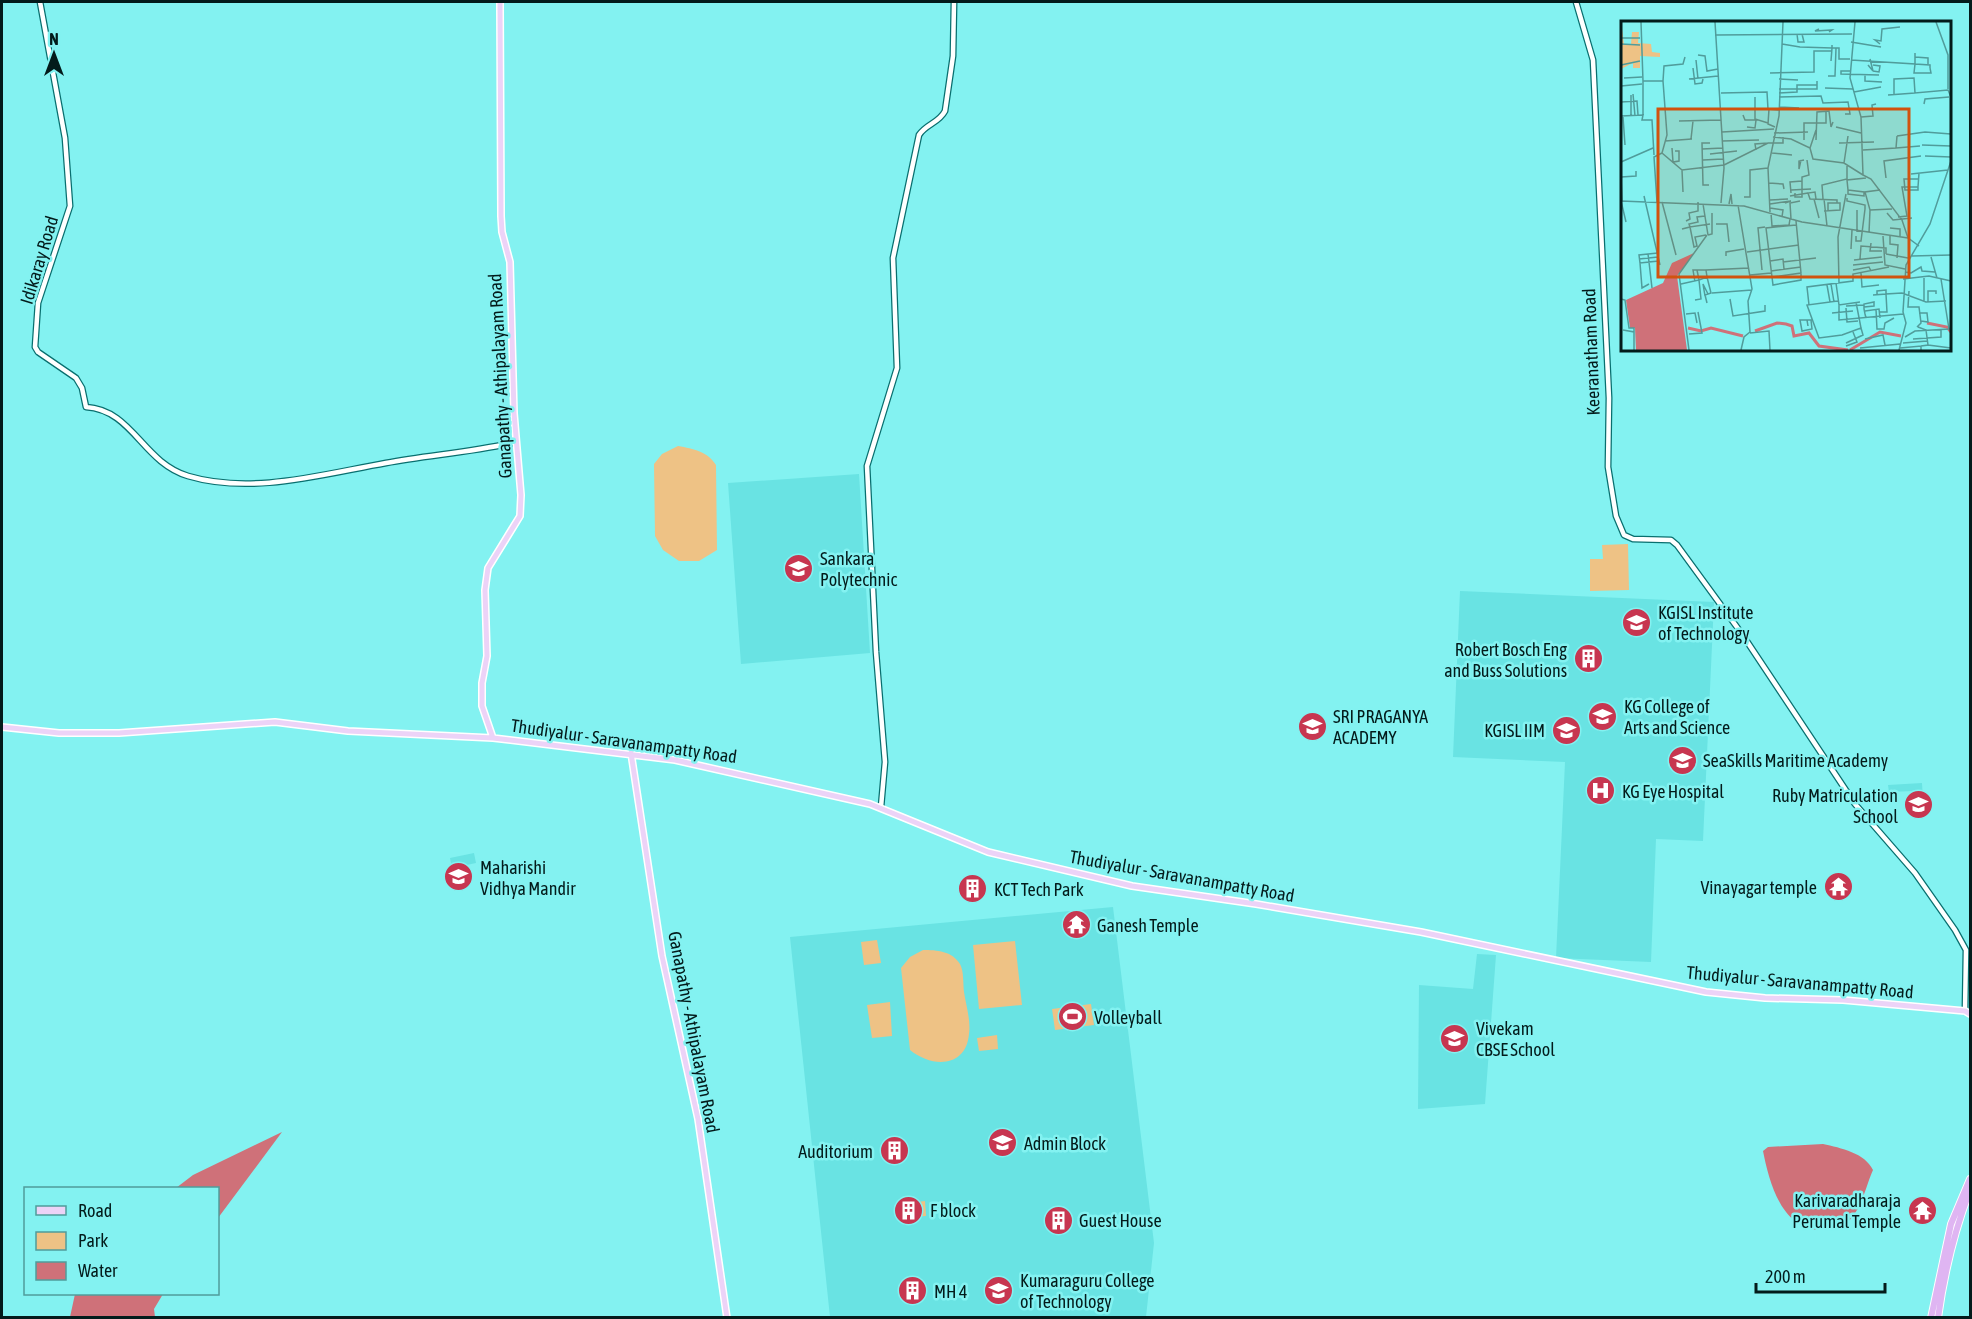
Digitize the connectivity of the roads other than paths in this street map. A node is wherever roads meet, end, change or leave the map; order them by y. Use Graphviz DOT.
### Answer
graph roads {
  1 [pos="40,2"];
  2 [pos="500,2"];
  3 [pos="954,2"];
  4 [pos="1576,2"];
  5 [pos="516,442"];
  6 [pos="2,727"];
  7 [pos="493,738"];
  8 [pos="631,753"];
  9 [pos="881,807"];
  10 [pos="1968,1013"];
  11 [pos="1971,1179"];
  12 [pos="1971,1190"];
  13 [pos="727,1317"];
  14 [pos="1931,1317"];
  15 [pos="1938,1317"];
  1 -- 5 [label="street, Idikaray Road"];
  2 -- 5 [label="main road, Ganapathy - Athipalayam Road"];
  3 -- 9 [label="street"];
  4 -- 10 [label="street, Keeranatham Road"];
  5 -- 7 [label="main road, Ganapathy - Athipalayam Road"];
  6 -- 7 [label="main road, Thudiyalur - Saravanampatty Road"];
  7 -- 8 [label="main road, Thudiyalur - Saravanampatty Road"];
  8 -- 9 [label="main road, Thudiyalur - Saravanampatty Road"];
  8 -- 13 [label="main road, Ganapathy - Athipalayam Road"];
  9 -- 10 [label="main road, Thudiyalur - Saravanampatty Road"];
  11 -- 14 [label="highway"];
  12 -- 15 [label="highway"];
}
